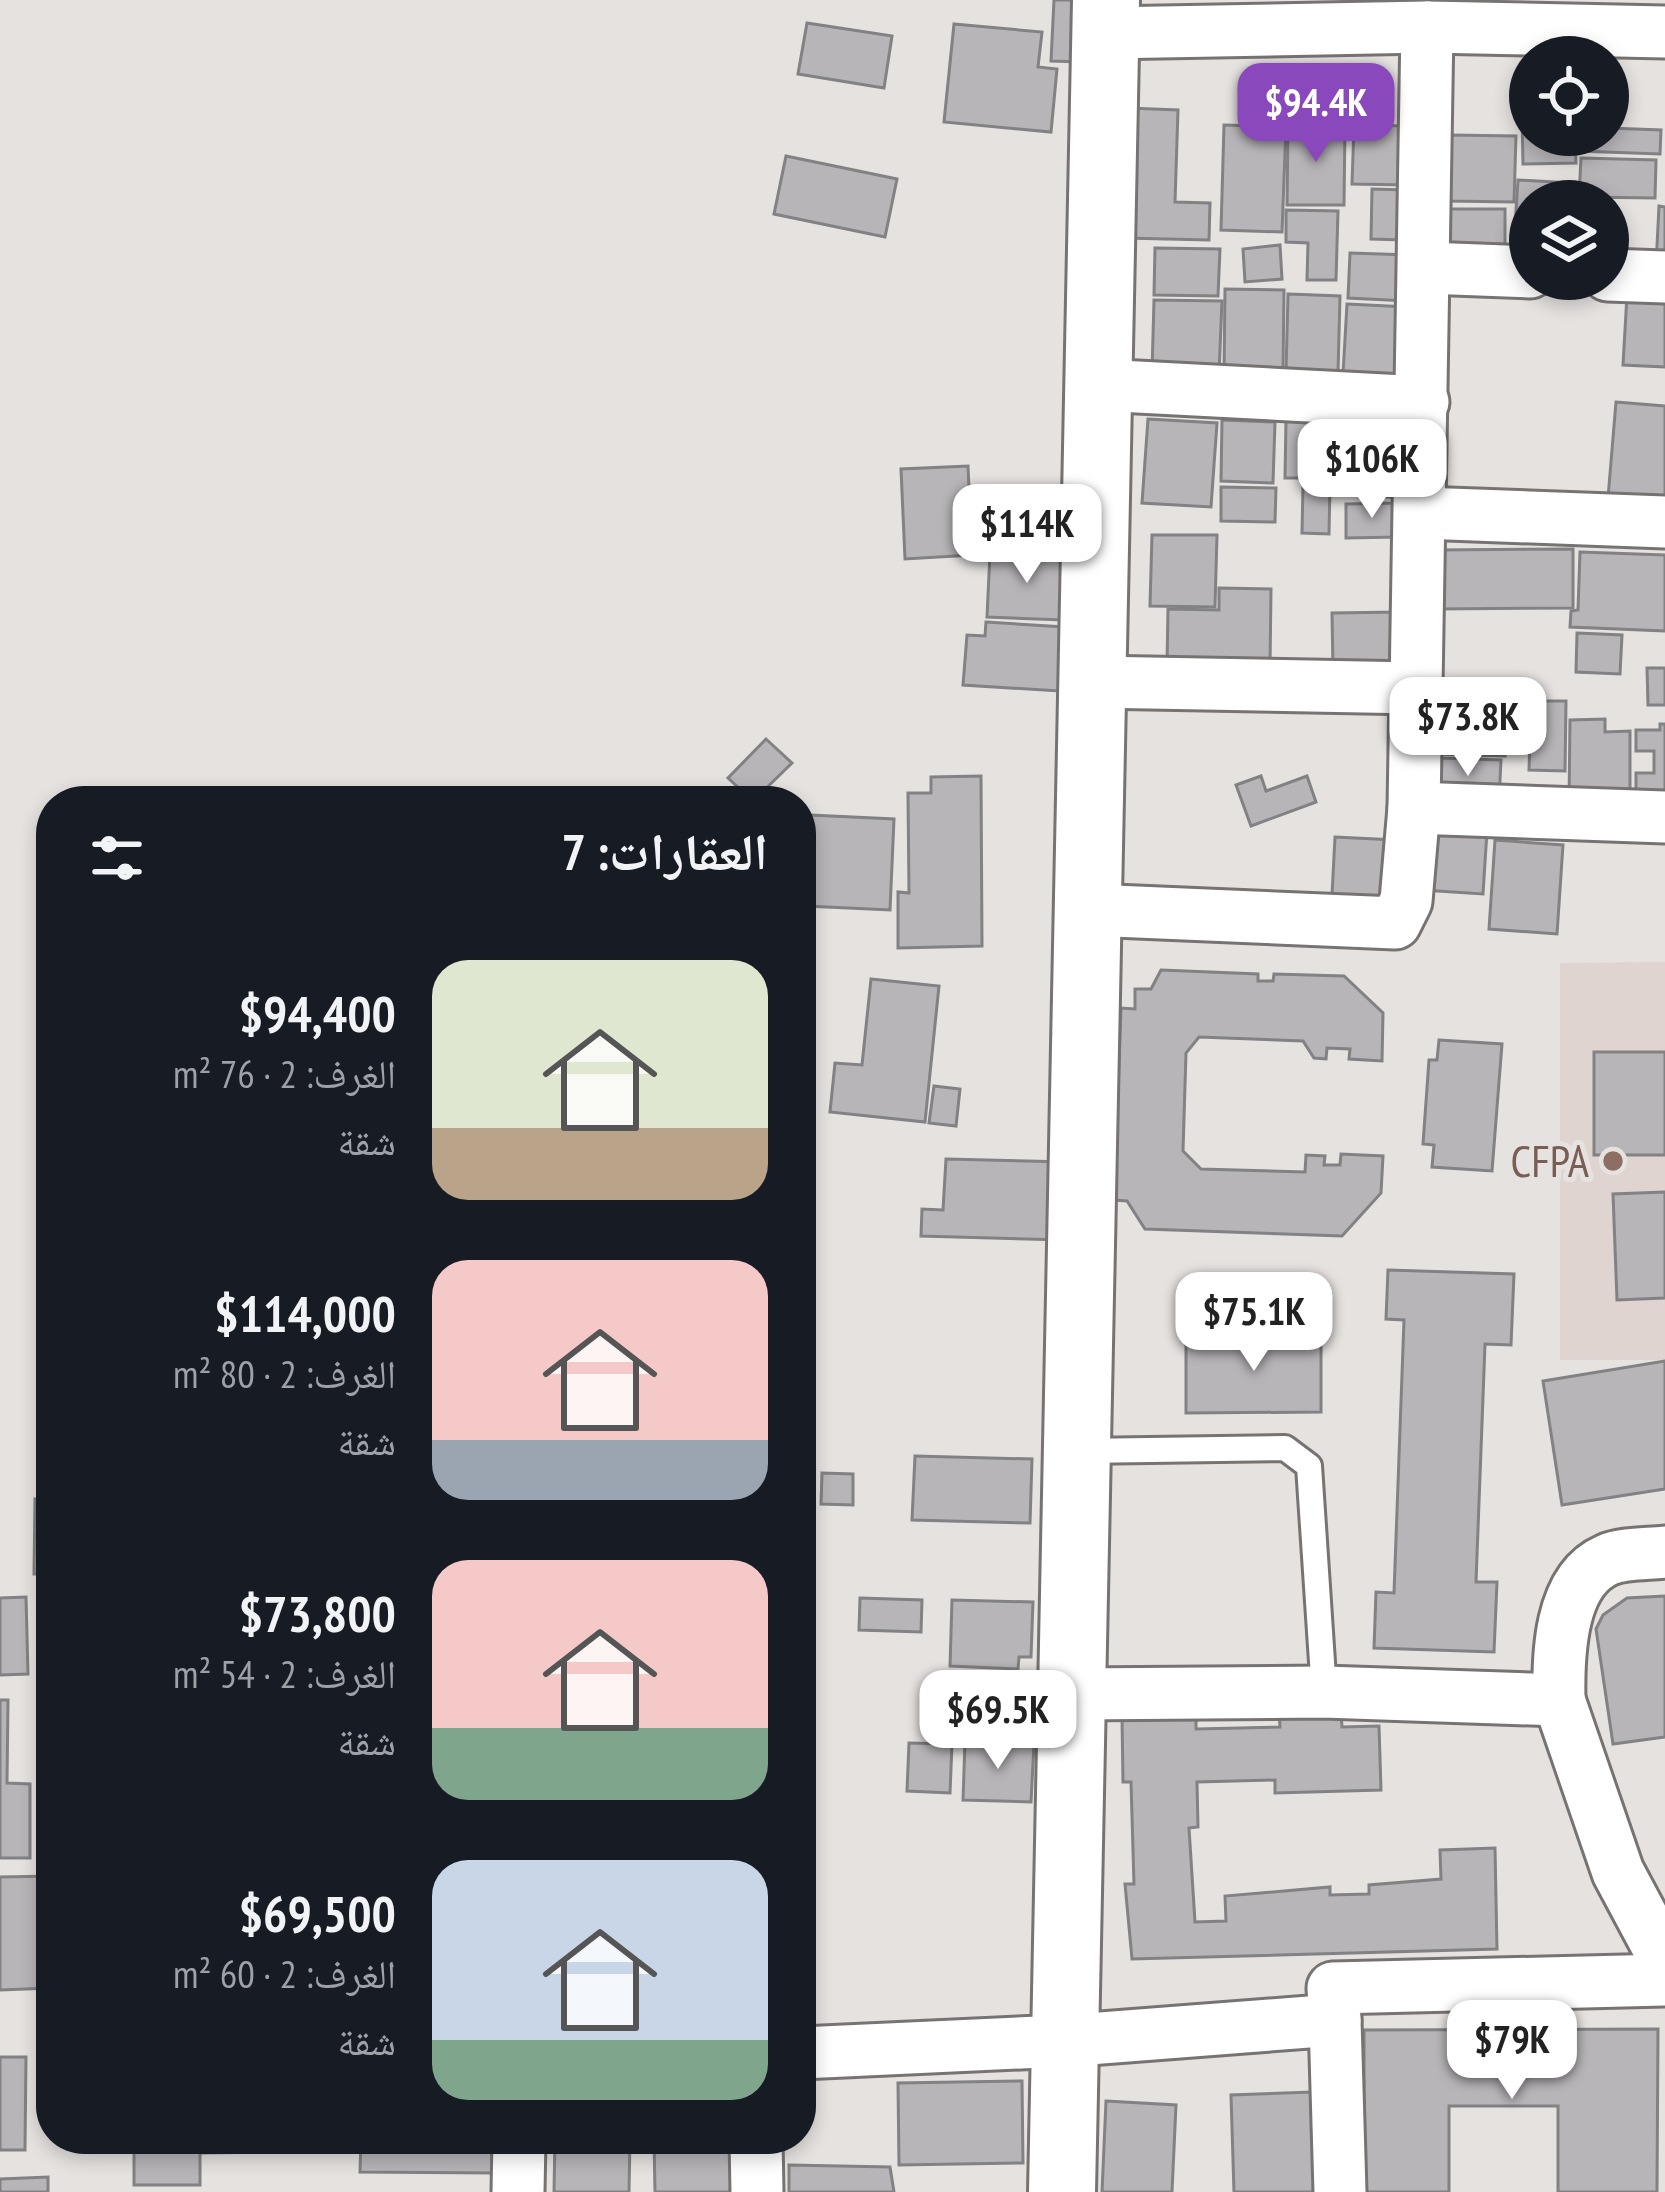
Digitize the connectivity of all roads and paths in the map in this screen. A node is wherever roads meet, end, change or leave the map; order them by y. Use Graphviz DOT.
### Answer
graph roads {
  1 [pos="1106,17"];
  2 [pos="1427,27"];
  3 [pos="1665,32"];
  4 [pos="1426,268"];
  5 [pos="1509,271"];
  6 [pos="1629,276"];
  7 [pos="1665,278"];
  8 [pos="1099,385"];
  9 [pos="1423,402"];
  10 [pos="1421,513"];
  11 [pos="1665,521"];
  12 [pos="1094,682"];
  13 [pos="1417,688"];
  14 [pos="1414,808"];
  15 [pos="1665,817"];
  16 [pos="1090,910"];
  17 [pos="1080,1451"];
  18 [pos="1665,1552"];
  19 [pos="1324,1692"];
  20 [pos="1074,1694"];
  21 [pos="1558,1700"];
  22 [pos="1665,1960"];
  23 [pos="1665,1980"];
  24 [pos="1335,2020"];
  25 [pos="1062,2041"];
  26 [pos="816,2052"];
  27 [pos="519,2154"];
  28 [pos="756,2154"];
  29 [pos="518,2192"];
  30 [pos="757,2192"];
  31 [pos="1062,2192"];
  32 [pos="1340,2192"];
  1 -- 2 [label="street"];
  1 -- 8 [label="main road"];
  2 -- 3 [label="street"];
  2 -- 4 [label="street"];
  4 -- 5 [label="street"];
  4 -- 9 [label="street"];
  6 -- 7 [label="street"];
  8 -- 9 [label="street"];
  8 -- 12 [label="main road"];
  9 -- 10 [label="street"];
  10 -- 11 [label="street"];
  10 -- 13 [label="street"];
  12 -- 13 [label="street"];
  12 -- 16 [label="main road"];
  13 -- 14 [label="street"];
  14 -- 15 [label="street"];
  14 -- 16 [label="street"];
  16 -- 17 [label="main road"];
  17 -- 19 [label="lane"];
  17 -- 20 [label="main road"];
  18 -- 21 [label="street"];
  19 -- 20 [label="street"];
  19 -- 21 [label="street"];
  20 -- 25 [label="main road"];
  21 -- 22 [label="street"];
  23 -- 24 [label="street"];
  24 -- 25 [label="street"];
  24 -- 32 [label="street"];
  25 -- 26 [label="street"];
  25 -- 31 [label="main road"];
  27 -- 29 [label="street"];
  28 -- 30 [label="street"];
}
